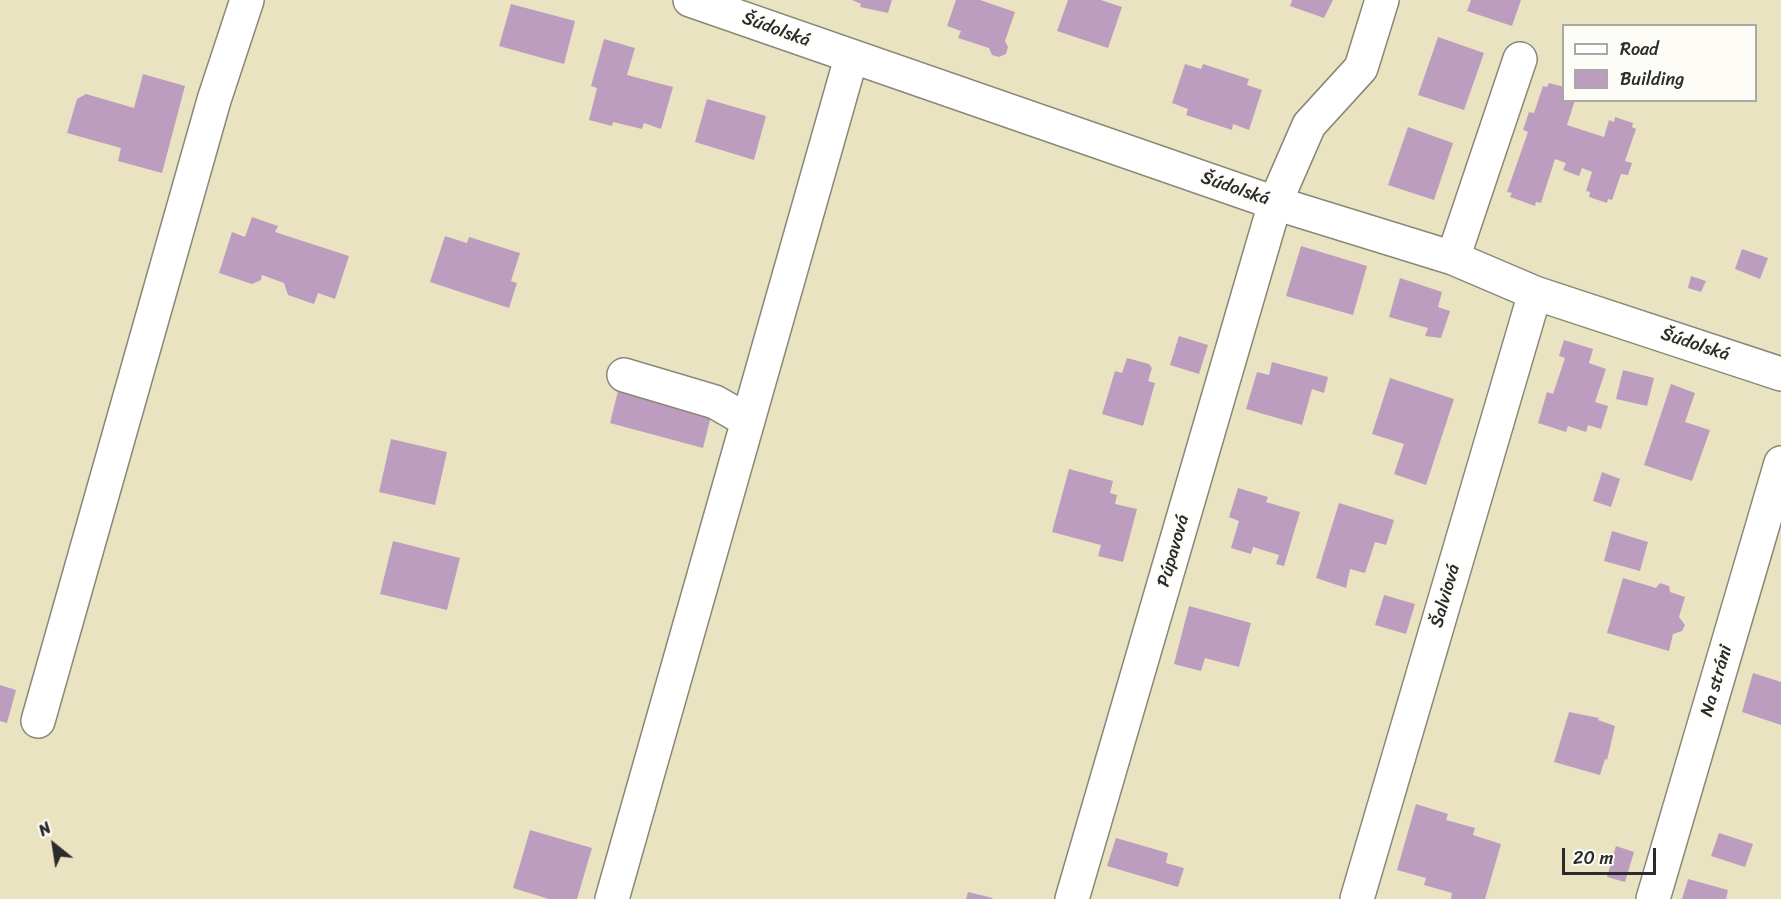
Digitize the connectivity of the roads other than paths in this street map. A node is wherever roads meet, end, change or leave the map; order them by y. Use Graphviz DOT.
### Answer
graph roads {
  1 [pos="247,0"];
  2 [pos="690,0"];
  3 [pos="1382,0"];
  4 [pos="851,58"];
  5 [pos="1520,59"];
  6 [pos="1275,203"];
  7 [pos="1453,258"];
  8 [pos="1534,293"];
  9 [pos="1781,374"];
  10 [pos="624,375"];
  11 [pos="748,421"];
  12 [pos="1781,463"];
  13 [pos="38,721"];
  14 [pos="612,899"];
  15 [pos="1072,899"];
  16 [pos="1357,899"];
  17 [pos="1653,899"];
  1 -- 13 [label="street"];
  2 -- 4 [label="street, Šúdolská"];
  3 -- 6 [label="street, Púpavová"];
  4 -- 6 [label="street, Šúdolská"];
  4 -- 11 [label="street"];
  5 -- 7 [label="street"];
  6 -- 7 [label="street, Šúdolská"];
  6 -- 15 [label="street, Púpavová"];
  7 -- 8 [label="street, Šúdolská"];
  8 -- 9 [label="street, Šúdolská"];
  8 -- 16 [label="street, Šalviová"];
  10 -- 11 [label="street"];
  11 -- 14 [label="street"];
  12 -- 17 [label="street, Na stráni"];
}
